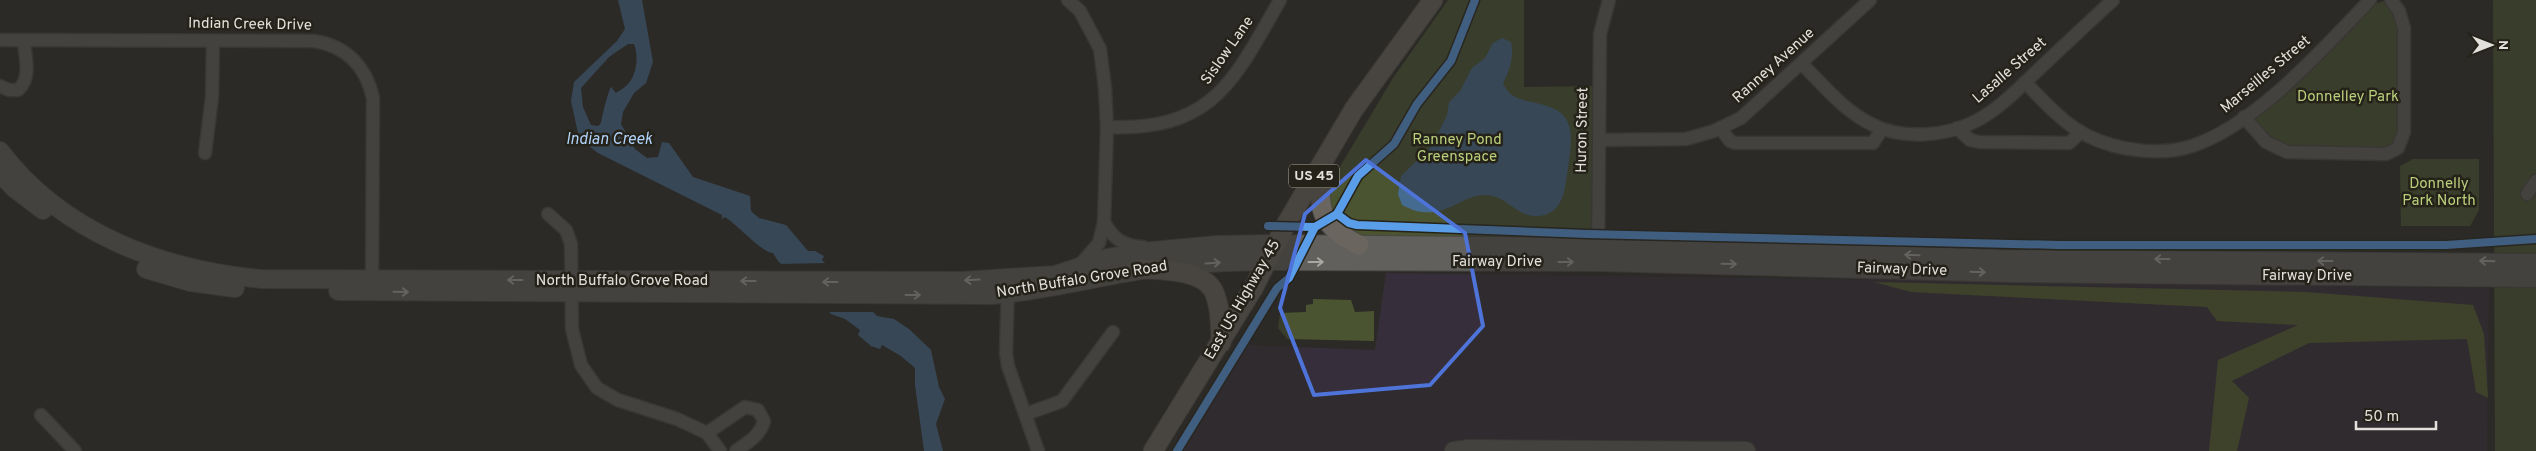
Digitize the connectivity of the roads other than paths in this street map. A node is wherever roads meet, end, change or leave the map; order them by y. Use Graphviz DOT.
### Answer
graph roads {
  1 [pos="1068,0"];
  2 [pos="1280,0"];
  3 [pos="1433,0"];
  4 [pos="1609,0"];
  5 [pos="1870,0"];
  6 [pos="2113,0"];
  7 [pos="2370,0"];
  8 [pos="2391,0"];
  9 [pos="0,40"];
  10 [pos="24,40"];
  11 [pos="213,41"];
  12 [pos="1802,64"];
  13 [pos="2025,82"];
  14 [pos="0,86"];
  15 [pos="2244,117"];
  16 [pos="1106,127"];
  17 [pos="1720,128"];
  18 [pos="1958,128"];
  19 [pos="1882,129"];
  20 [pos="2081,132"];
  21 [pos="1598,140"];
  22 [pos="204,153"];
  23 [pos="1,154"];
  24 [pos="1322,163"];
  25 [pos="0,173"];
  26 [pos="2536,181"];
  27 [pos="2527,194"];
  28 [pos="548,214"];
  29 [pos="1104,222"];
  30 [pos="1276,244"];
  31 [pos="1198,246"];
  32 [pos="1359,246"];
  33 [pos="1598,255"];
  34 [pos="1267,261"];
  35 [pos="2536,262"];
  36 [pos="1143,270"];
  37 [pos="1073,271"];
  38 [pos="2536,278"];
  39 [pos="372,286"];
  40 [pos="1008,286"];
  41 [pos="572,287"];
  42 [pos="1113,332"];
  43 [pos="1221,343"];
  44 [pos="1026,414"];
  45 [pos="41,415"];
  46 [pos="707,433"];
  47 [pos="75,451"];
  48 [pos="720,451"];
  49 [pos="736,451"];
  50 [pos="1038,451"];
  51 [pos="1153,451"];
  52 [pos="1454,451"];
  53 [pos="1746,451"];
  1 -- 16 [label="street"];
  2 -- 16 [label="street, Sislow Lane"];
  3 -- 24 [label="main road, East US Highway 45 / US 45"];
  4 -- 21 [label="street, Huron Street"];
  5 -- 12 [label="street, Ranney Avenue"];
  6 -- 13 [label="street, Lasalle Street"];
  7 -- 15 [label="street, Marseilles Street"];
  8 -- 15 [label="street"];
  9 -- 10 [label="street, Indian Creek Drive"];
  10 -- 11 [label="street, Indian Creek Drive"];
  10 -- 14 [label="street"];
  11 -- 22 [label="street"];
  11 -- 39 [label="street, Indian Creek Drive"];
  12 -- 17 [label="street, Ranney Avenue"];
  12 -- 19 [label="street, Lasalle Street"];
  13 -- 18 [label="street, Lasalle Street"];
  13 -- 20 [label="street, Marseilles Street"];
  15 -- 20 [label="street, Marseilles Street"];
  16 -- 29 [label="street"];
  17 -- 19 [label="street"];
  17 -- 21 [label="street, Ranney Avenue"];
  18 -- 19 [label="street, Lasalle Street"];
  18 -- 20 [label="street"];
  21 -- 33 [label="street, Huron Street"];
  23 -- 39 [label="main road, North Buffalo Grove Road"];
  24 -- 30 [label="main road, East US Highway 45 / US 45"];
  24 -- 32 [label="main road"];
  25 -- 39 [label="main road, North Buffalo Grove Road"];
  26 -- 27 [label="street"];
  28 -- 41 [label="street"];
  29 -- 31 [label="street"];
  29 -- 37 [label="street"];
  30 -- 31 [label="main road, North Buffalo Grove Road"];
  30 -- 32 [label="main road, Fairway Drive"];
  30 -- 34 [label="main road, East US Highway 45 / US 45"];
  31 -- 37 [label="main road, North Buffalo Grove Road"];
  32 -- 33 [label="main road, Fairway Drive"];
  34 -- 33 [label="main road, Fairway Drive, one-way"];
  35 -- 33 [label="main road, Fairway Drive, one-way"];
  33 -- 38 [label="main road, Fairway Drive, one-way"];
  36 -- 34 [label="main road, North Buffalo Grove Road, one-way"];
  34 -- 43 [label="main road, East US Highway 45 / US 45"];
  36 -- 40 [label="main road, North Buffalo Grove Road"];
  36 -- 43 [label="main road"];
  37 -- 40 [label="main road, North Buffalo Grove Road"];
  39 -- 41 [label="main road, North Buffalo Grove Road"];
  40 -- 41 [label="main road, North Buffalo Grove Road"];
  40 -- 44 [label="street"];
  41 -- 46 [label="street"];
  42 -- 44 [label="street"];
  43 -- 51 [label="main road, East US Highway 45 / US 45"];
  44 -- 50 [label="street"];
  45 -- 47 [label="street"];
  46 -- 48 [label="street"];
  46 -- 49 [label="street"];
  52 -- 53 [label="main road"];
}
